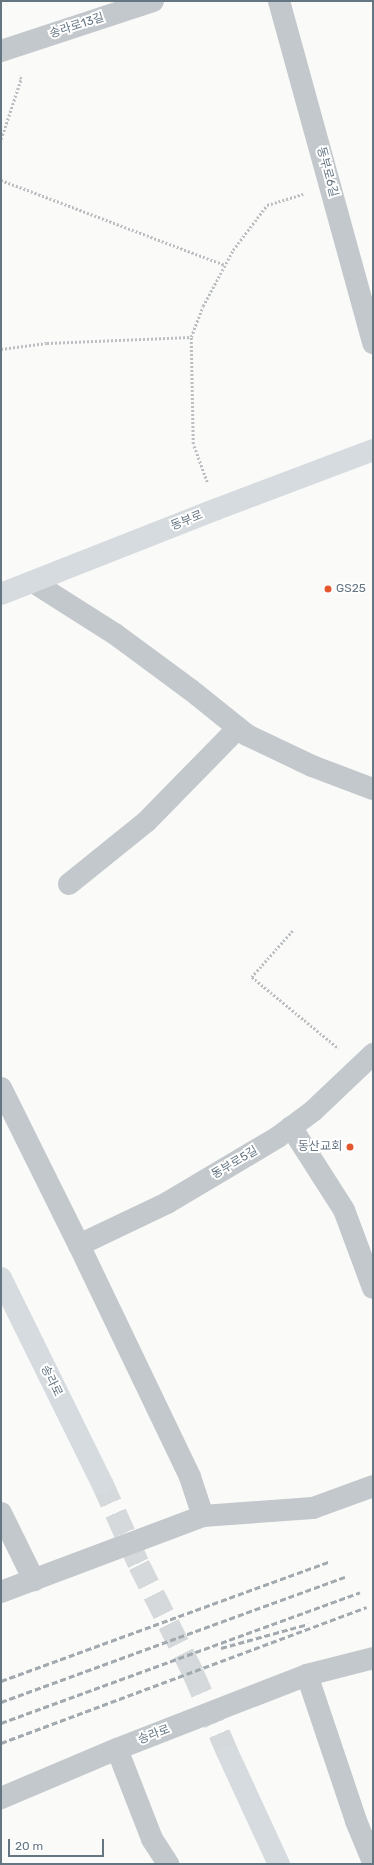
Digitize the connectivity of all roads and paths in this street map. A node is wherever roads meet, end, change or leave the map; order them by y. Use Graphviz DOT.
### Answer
graph roads {
  1 [pos="153,1"];
  2 [pos="280,1"];
  3 [pos="5,50"];
  4 [pos="1,139"];
  5 [pos="1,180"];
  6 [pos="330,185"];
  7 [pos="225,265"];
  8 [pos="191,337"];
  9 [pos="373,343"];
  10 [pos="1,349"];
  11 [pos="373,450"];
  12 [pos="217,509"];
  13 [pos="33,582"];
  14 [pos="1,594"];
  15 [pos="238,728"];
  16 [pos="373,789"];
  17 [pos="70,884"];
  18 [pos="293,931"];
  19 [pos="366,1060"];
  20 [pos="1,1088"];
  21 [pos="291,1127"];
  22 [pos="79,1245"];
  23 [pos="1,1278"];
  24 [pos="373,1288"];
  25 [pos="102,1483"];
  26 [pos="373,1486"];
  27 [pos="1,1513"];
  28 [pos="203,1516"];
  29 [pos="34,1580"];
  30 [pos="1,1592"];
  31 [pos="373,1658"];
  32 [pos="308,1675"];
  33 [pos="117,1749"];
  34 [pos="230,1756"];
  35 [pos="1,1798"];
  36 [pos="373,1862"];
  37 [pos="168,1864"];
  38 [pos="279,1864"];
  1 -- 3 [label="street, 송라로13길"];
  2 -- 6 [label="street, 동부로6길"];
  3 -- 4 [label="path"];
  5 -- 7 [label="path"];
  6 -- 7 [label="path"];
  6 -- 9 [label="street, 동부로6길"];
  7 -- 8 [label="path"];
  8 -- 10 [label="path"];
  8 -- 12 [label="path"];
  11 -- 12 [label="main road, 동부로"];
  12 -- 13 [label="main road, 동부로"];
  13 -- 14 [label="main road, 동부로"];
  13 -- 15 [label="street"];
  15 -- 16 [label="street"];
  15 -- 17 [label="street"];
  18 -- 19 [label="path"];
  19 -- 21 [label="street, 동부로5길"];
  20 -- 22 [label="street"];
  21 -- 22 [label="street, 동부로5길"];
  21 -- 24 [label="street"];
  22 -- 28 [label="street"];
  23 -- 25 [label="main road, 송라로"];
  26 -- 28 [label="street"];
  27 -- 29 [label="street"];
  28 -- 29 [label="street"];
  29 -- 30 [label="street"];
  31 -- 32 [label="street, 송라로"];
  32 -- 33 [label="street, 송라로"];
  32 -- 36 [label="street"];
  33 -- 35 [label="street, 송라로"];
  33 -- 37 [label="street"];
  34 -- 38 [label="main road"];
}
